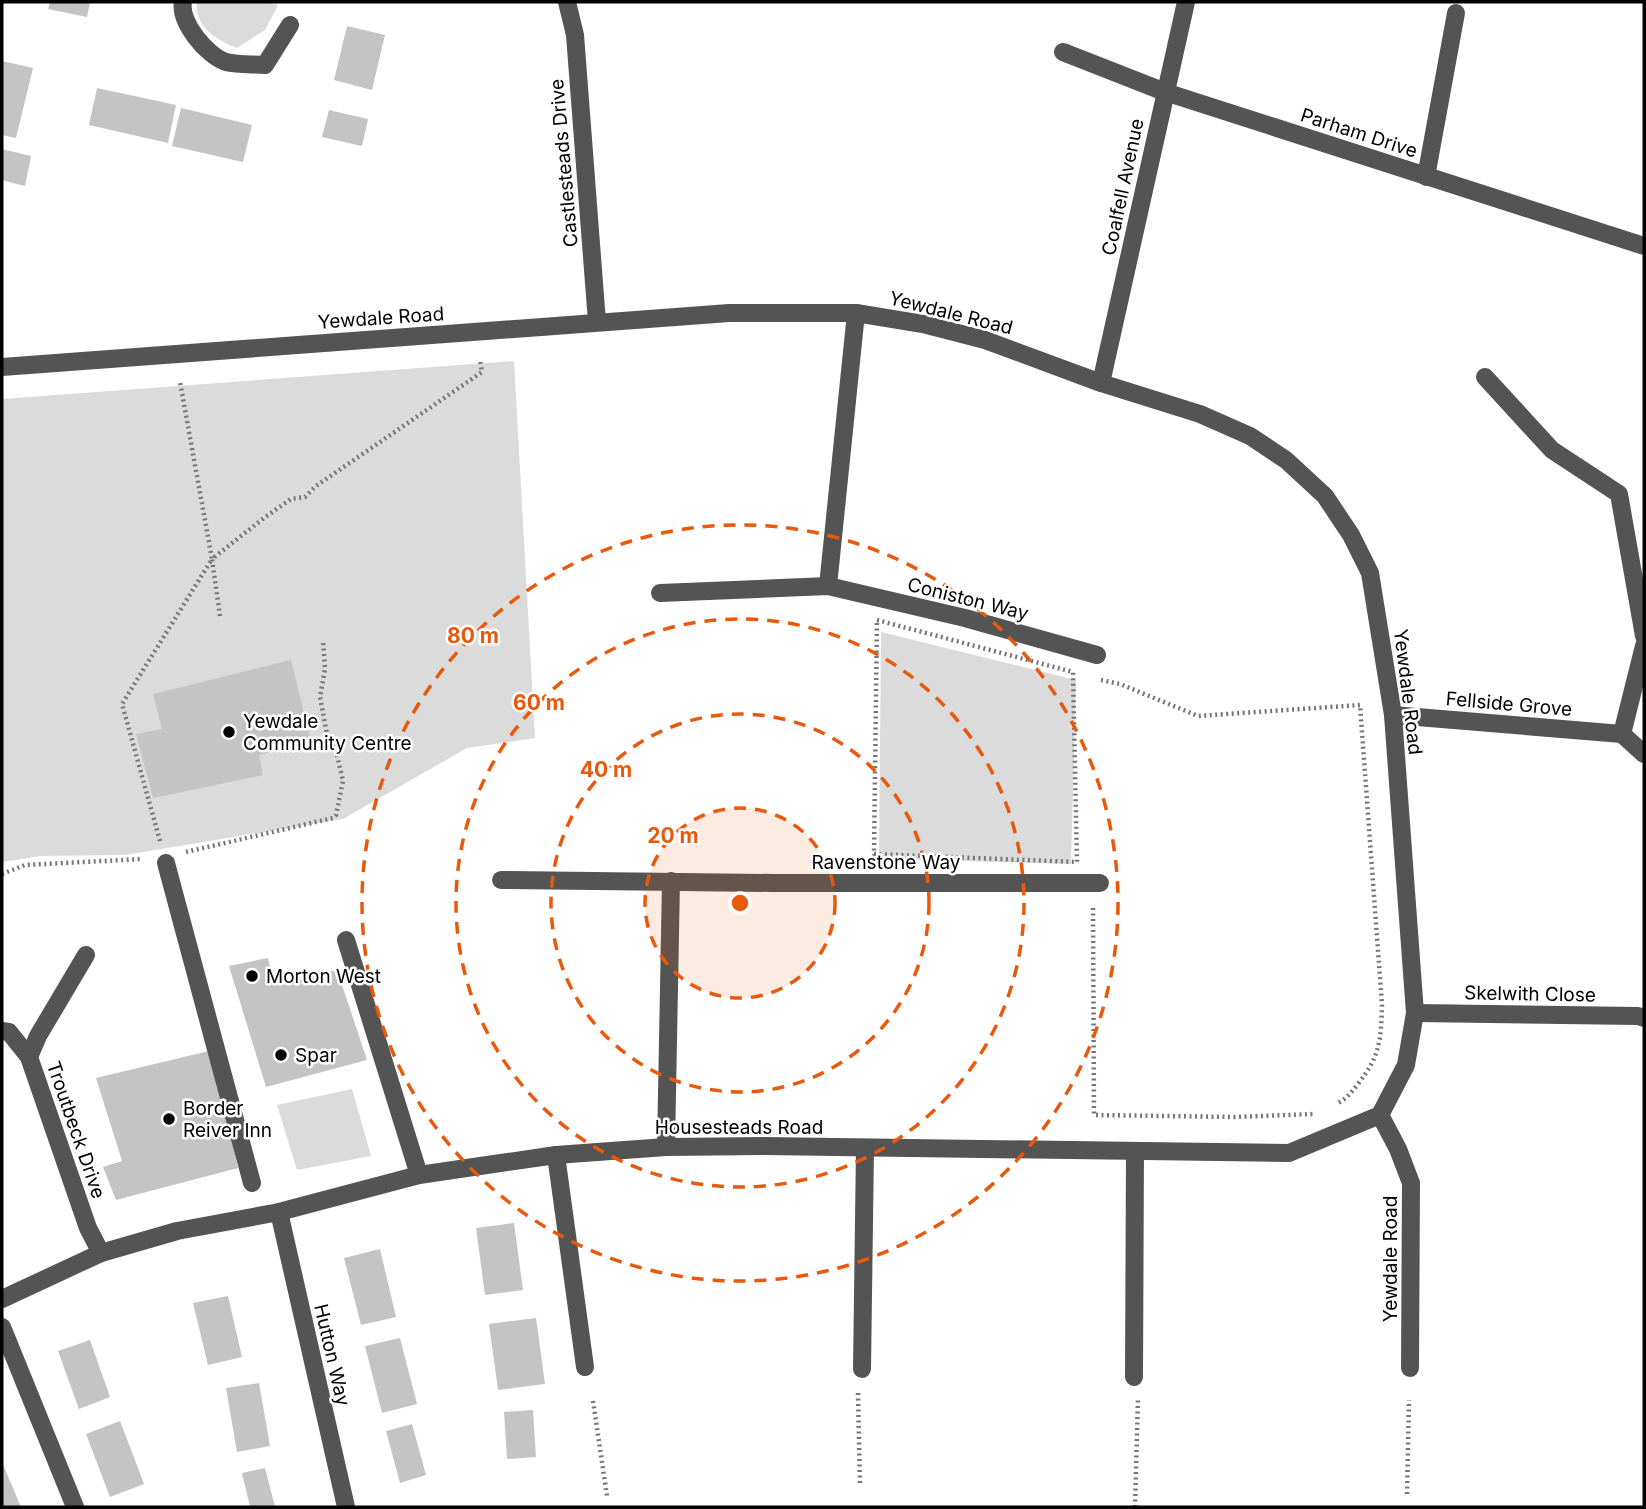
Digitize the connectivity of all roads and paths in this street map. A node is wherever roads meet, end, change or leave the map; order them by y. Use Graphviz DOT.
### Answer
graph roads {
  1 [pos="183,2"];
  2 [pos="567,2"];
  3 [pos="1186,2"];
  4 [pos="1456,13"];
  5 [pos="290,25"];
  6 [pos="1063,52"];
  7 [pos="1165,92"];
  8 [pos="1426,177"];
  9 [pos="1644,246"];
  10 [pos="856,313"];
  11 [pos="597,322"];
  12 [pos="480,360"];
  13 [pos="2,367"];
  14 [pos="1485,377"];
  15 [pos="180,382"];
  16 [pos="1101,383"];
  17 [pos="212,559"];
  18 [pos="828,586"];
  19 [pos="660,593"];
  20 [pos="220,616"];
  21 [pos="1644,636"];
  22 [pos="323,640"];
  23 [pos="1644,646"];
  24 [pos="1097,655"];
  25 [pos="1073,672"];
  26 [pos="1085,675"];
  27 [pos="1097,678"];
  28 [pos="1393,715"];
  29 [pos="1622,734"];
  30 [pos="1644,754"];
  31 [pos="165,860"];
  32 [pos="2,874"];
  33 [pos="501,880"];
  34 [pos="671,881"];
  35 [pos="1100,883"];
  36 [pos="1081,908"];
  37 [pos="346,940"];
  38 [pos="86,955"];
  39 [pos="1415,1013"];
  40 [pos="1644,1018"];
  41 [pos="2,1031"];
  42 [pos="29,1058"];
  43 [pos="1326,1109"];
  44 [pos="1316,1114"];
  45 [pos="1380,1115"];
  46 [pos="666,1147"];
  47 [pos="865,1147"];
  48 [pos="1135,1151"];
  49 [pos="556,1155"];
  50 [pos="419,1175"];
  51 [pos="252,1183"];
  52 [pos="279,1212"];
  53 [pos="101,1253"];
  54 [pos="2,1299"];
  55 [pos="2,1328"];
  56 [pos="585,1367"];
  57 [pos="1410,1368"];
  58 [pos="862,1369"];
  59 [pos="1134,1377"];
  60 [pos="858,1392"];
  61 [pos="1138,1397"];
  62 [pos="1409,1400"];
  63 [pos="593,1401"];
  64 [pos="860,1486"];
  65 [pos="1407,1494"];
  66 [pos="607,1496"];
  67 [pos="75,1507"];
  68 [pos="346,1507"];
  69 [pos="1135,1507"];
  1 -- 5 [label="street"];
  2 -- 11 [label="street, Castlesteads Drive"];
  3 -- 7 [label="street, Coalfell Avenue"];
  4 -- 8 [label="street"];
  6 -- 7 [label="street, Parham Drive"];
  7 -- 8 [label="street, Parham Drive"];
  7 -- 16 [label="street, Coalfell Avenue"];
  8 -- 9 [label="street, Parham Drive"];
  10 -- 11 [label="street, Yewdale Road"];
  10 -- 16 [label="street, Yewdale Road"];
  10 -- 18 [label="street"];
  11 -- 13 [label="street, Yewdale Road"];
  12 -- 17 [label="path"];
  14 -- 21 [label="street"];
  15 -- 17 [label="path"];
  16 -- 28 [label="street, Yewdale Road"];
  17 -- 20 [label="path"];
  17 -- 31 [label="path"];
  18 -- 19 [label="street, Coniston Way"];
  18 -- 24 [label="street, Coniston Way"];
  22 -- 31 [label="path"];
  23 -- 29 [label="street"];
  25 -- 25 [label="path"];
  25 -- 26 [label="path"];
  27 -- 43 [label="path"];
  28 -- 29 [label="street, Fellside Grove"];
  28 -- 39 [label="street, Yewdale Road"];
  29 -- 30 [label="street"];
  31 -- 32 [label="path"];
  31 -- 51 [label="street"];
  33 -- 34 [label="street, Ravenstone Way"];
  34 -- 35 [label="street, Ravenstone Way"];
  34 -- 46 [label="street"];
  36 -- 44 [label="path"];
  37 -- 50 [label="street"];
  38 -- 42 [label="street"];
  39 -- 40 [label="street, Skelwith Close"];
  39 -- 45 [label="street"];
  41 -- 42 [label="street, Troutbeck Drive"];
  42 -- 53 [label="street, Troutbeck Drive"];
  45 -- 48 [label="street, Housesteads Road"];
  45 -- 57 [label="street, Yewdale Road"];
  46 -- 47 [label="street, Housesteads Road"];
  46 -- 49 [label="street, Housesteads Road"];
  47 -- 48 [label="street, Housesteads Road"];
  47 -- 58 [label="street"];
  48 -- 59 [label="street"];
  49 -- 50 [label="street, Housesteads Road"];
  49 -- 56 [label="street"];
  50 -- 52 [label="street, Housesteads Road"];
  52 -- 53 [label="street, Housesteads Road"];
  52 -- 68 [label="street, Hutton Way"];
  53 -- 54 [label="street, Housesteads Road"];
  55 -- 67 [label="street"];
  60 -- 64 [label="path"];
  61 -- 69 [label="path"];
  62 -- 65 [label="path"];
  63 -- 66 [label="path"];
}
